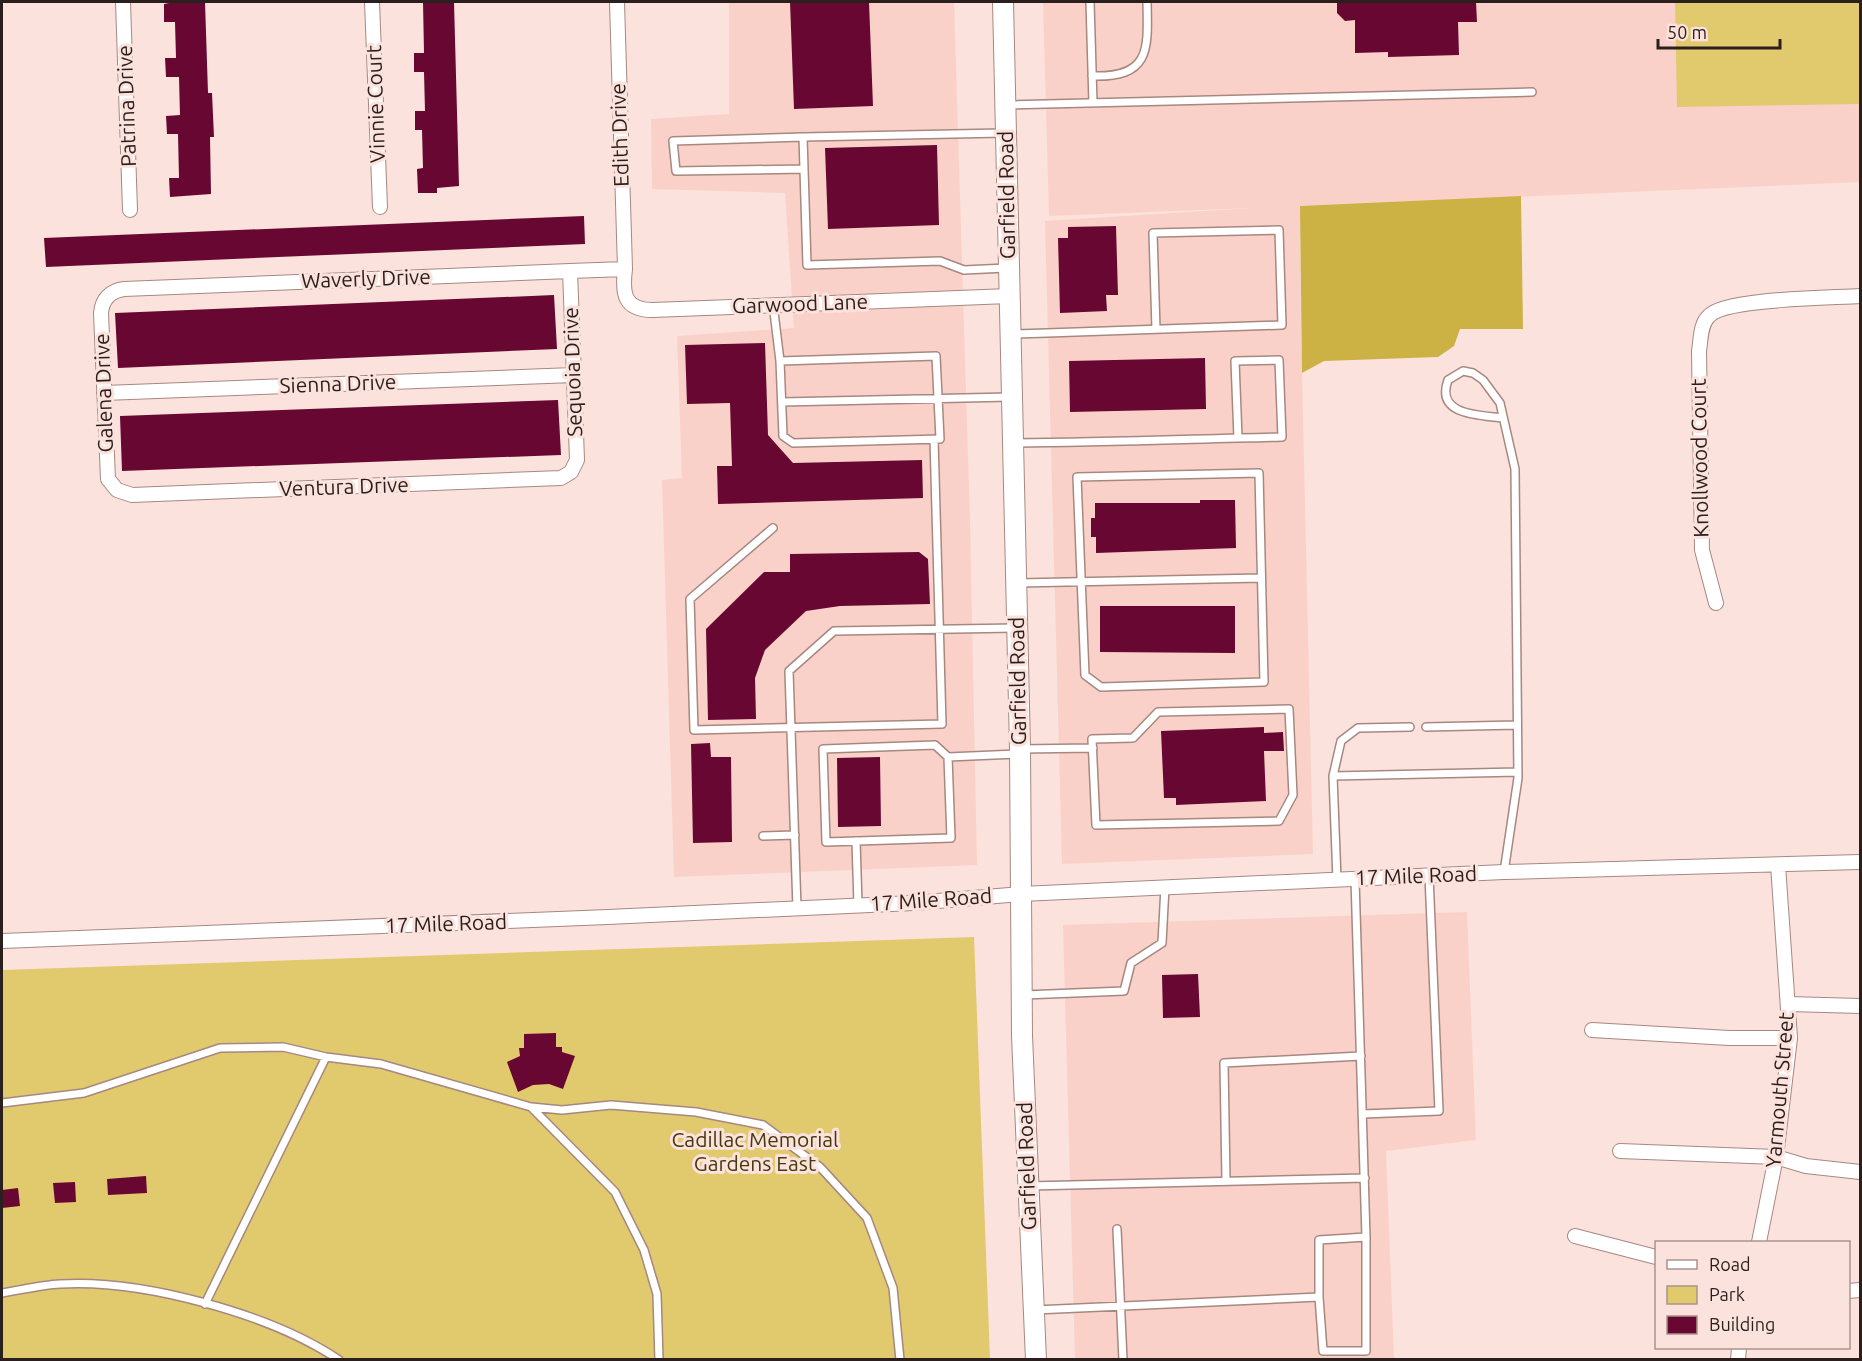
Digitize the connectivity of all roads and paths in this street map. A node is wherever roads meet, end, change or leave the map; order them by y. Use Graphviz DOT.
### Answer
graph roads {
  1 [pos="123,2"];
  2 [pos="372,2"];
  3 [pos="617,2"];
  4 [pos="1003,2"];
  5 [pos="1090,2"];
  6 [pos="1147,2"];
  7 [pos="1092,76"];
  8 [pos="1532,92"];
  9 [pos="1093,103"];
  10 [pos="1005,105"];
  11 [pos="1006,133"];
  12 [pos="803,137"];
  13 [pos="804,170"];
  14 [pos="380,207"];
  15 [pos="130,210"];
  16 [pos="1009,268"];
  17 [pos="625,269"];
  18 [pos="570,271"];
  19 [pos="108,295"];
  20 [pos="1009,296"];
  21 [pos="1860,296"];
  22 [pos="773,304"];
  23 [pos="1156,329"];
  24 [pos="1010,334"];
  25 [pos="780,361"];
  26 [pos="573,375"];
  27 [pos="104,393"];
  28 [pos="1011,397"];
  29 [pos="938,398"];
  30 [pos="782,402"];
  31 [pos="1503,418"];
  32 [pos="1238,438"];
  33 [pos="934,439"];
  34 [pos="1012,443"];
  35 [pos="570,472"];
  36 [pos="117,490"];
  37 [pos="773,528"];
  38 [pos="1262,578"];
  39 [pos="1081,582"];
  40 [pos="1016,583"];
  41 [pos="1716,603"];
  42 [pos="940,628"];
  43 [pos="1017,628"];
  44 [pos="1517,725"];
  45 [pos="1426,727"];
  46 [pos="1410,728"];
  47 [pos="791,729"];
  48 [pos="1093,748"];
  49 [pos="1020,752"];
  50 [pos="948,757"];
  51 [pos="1518,772"];
  52 [pos="1333,776"];
  53 [pos="795,835"];
  54 [pos="763,836"];
  55 [pos="856,841"];
  56 [pos="1860,862"];
  57 [pos="1778,865"];
  58 [pos="1504,872"];
  59 [pos="1429,876"];
  60 [pos="1354,879"];
  61 [pos="1337,880"];
  62 [pos="1165,887"];
  63 [pos="1021,894"];
  64 [pos="858,905"];
  65 [pos="797,908"];
  66 [pos="2,941"];
  67 [pos="1022,995"];
  68 [pos="1789,1004"];
  69 [pos="1860,1006"];
  70 [pos="1592,1030"];
  71 [pos="1790,1038"];
  72 [pos="1360,1056"];
  73 [pos="326,1057"];
  74 [pos="2,1103"];
  75 [pos="531,1107"];
  76 [pos="1362,1114"];
  77 [pos="1620,1151"];
  78 [pos="1776,1157"];
  79 [pos="1860,1172"];
  80 [pos="1365,1178"];
  81 [pos="1226,1181"];
  82 [pos="1027,1186"];
  83 [pos="1117,1229"];
  84 [pos="1575,1236"];
  85 [pos="1366,1237"];
  86 [pos="1759,1241"];
  87 [pos="1655,1257"];
  88 [pos="2,1293"];
  89 [pos="1319,1297"];
  90 [pos="205,1304"];
  91 [pos="1121,1304"];
  92 [pos="1035,1310"];
  93 [pos="339,1359"];
  94 [pos="658,1359"];
  95 [pos="900,1359"];
  96 [pos="1036,1359"];
  97 [pos="1123,1359"];
  1 -- 15 [label="street, Patrina Drive"];
  2 -- 14 [label="street, Vinnie Court"];
  3 -- 17 [label="street, Edith Drive"];
  4 -- 10 [label="main road, Garfield Road"];
  5 -- 7 [label="lane"];
  6 -- 7 [label="lane"];
  7 -- 9 [label="lane"];
  8 -- 9 [label="lane"];
  9 -- 10 [label="lane"];
  10 -- 11 [label="main road, Garfield Road"];
  11 -- 12 [label="lane"];
  11 -- 16 [label="main road, Garfield Road"];
  12 -- 13 [label="lane"];
  12 -- 13 [label="lane"];
  13 -- 16 [label="lane"];
  16 -- 20 [label="main road, Garfield Road"];
  17 -- 18 [label="street, Waverly Drive"];
  17 -- 22 [label="street, Garwood Lane"];
  18 -- 19 [label="street, Waverly Drive"];
  18 -- 26 [label="street, Sequoia Drive"];
  19 -- 27 [label="street, Galena Drive"];
  20 -- 22 [label="street, Garwood Lane"];
  20 -- 24 [label="main road, Garfield Road"];
  21 -- 41 [label="street, Knollwood Court"];
  22 -- 25 [label="lane"];
  23 -- 23 [label="lane"];
  23 -- 24 [label="lane"];
  24 -- 28 [label="main road, Garfield Road"];
  25 -- 29 [label="lane"];
  25 -- 30 [label="lane"];
  26 -- 27 [label="street, Sienna Drive"];
  26 -- 35 [label="street, Sequoia Drive"];
  27 -- 36 [label="street, Galena Drive"];
  28 -- 29 [label="lane"];
  28 -- 34 [label="main road, Garfield Road"];
  29 -- 30 [label="lane"];
  29 -- 33 [label="lane"];
  30 -- 33 [label="lane"];
  31 -- 31 [label="lane"];
  31 -- 44 [label="lane"];
  32 -- 32 [label="lane"];
  32 -- 34 [label="lane"];
  33 -- 42 [label="lane"];
  34 -- 40 [label="main road, Garfield Road"];
  35 -- 36 [label="street, Ventura Drive"];
  37 -- 47 [label="lane"];
  38 -- 39 [label="lane"];
  38 -- 39 [label="lane"];
  38 -- 39 [label="lane"];
  39 -- 40 [label="lane"];
  40 -- 43 [label="main road, Garfield Road"];
  42 -- 43 [label="lane"];
  42 -- 47 [label="lane"];
  42 -- 47 [label="lane"];
  43 -- 49 [label="main road, Garfield Road"];
  44 -- 45 [label="lane"];
  44 -- 51 [label="lane"];
  46 -- 52 [label="lane"];
  47 -- 53 [label="lane"];
  48 -- 48 [label="lane"];
  48 -- 49 [label="lane"];
  49 -- 50 [label="lane"];
  49 -- 63 [label="main road, Garfield Road"];
  50 -- 55 [label="lane"];
  50 -- 55 [label="lane"];
  51 -- 52 [label="lane"];
  51 -- 58 [label="lane"];
  52 -- 61 [label="lane"];
  53 -- 54 [label="lane"];
  53 -- 65 [label="lane"];
  55 -- 64 [label="lane"];
  56 -- 57 [label="street, 17 Mile Road"];
  57 -- 58 [label="street, 17 Mile Road"];
  57 -- 68 [label="street, Yarmouth Street"];
  58 -- 59 [label="street, 17 Mile Road"];
  59 -- 60 [label="street, 17 Mile Road"];
  59 -- 76 [label="lane"];
  60 -- 61 [label="street, 17 Mile Road"];
  60 -- 72 [label="lane"];
  61 -- 62 [label="street, 17 Mile Road"];
  62 -- 63 [label="street, 17 Mile Road"];
  62 -- 67 [label="lane"];
  63 -- 64 [label="street, 17 Mile Road"];
  63 -- 67 [label="main road, Garfield Road"];
  64 -- 65 [label="street, 17 Mile Road"];
  65 -- 66 [label="street, 17 Mile Road"];
  67 -- 82 [label="main road, Garfield Road"];
  68 -- 69 [label="street"];
  68 -- 71 [label="street, Yarmouth Street"];
  70 -- 71 [label="street"];
  71 -- 78 [label="street, Yarmouth Street"];
  72 -- 76 [label="lane"];
  72 -- 81 [label="lane"];
  73 -- 74 [label="lane"];
  73 -- 75 [label="lane"];
  73 -- 90 [label="lane"];
  75 -- 94 [label="lane"];
  75 -- 95 [label="lane"];
  76 -- 80 [label="lane"];
  77 -- 78 [label="street"];
  78 -- 79 [label="street"];
  78 -- 86 [label="street, Yarmouth Street"];
  80 -- 81 [label="lane"];
  80 -- 85 [label="lane"];
  81 -- 82 [label="lane"];
  82 -- 92 [label="main road, Garfield Road"];
  83 -- 91 [label="lane"];
  84 -- 87 [label="street"];
  85 -- 89 [label="lane"];
  85 -- 89 [label="lane"];
  88 -- 90 [label="lane"];
  89 -- 91 [label="lane"];
  90 -- 93 [label="lane"];
  91 -- 92 [label="lane"];
  91 -- 97 [label="lane"];
  92 -- 96 [label="main road, Garfield Road"];
}
